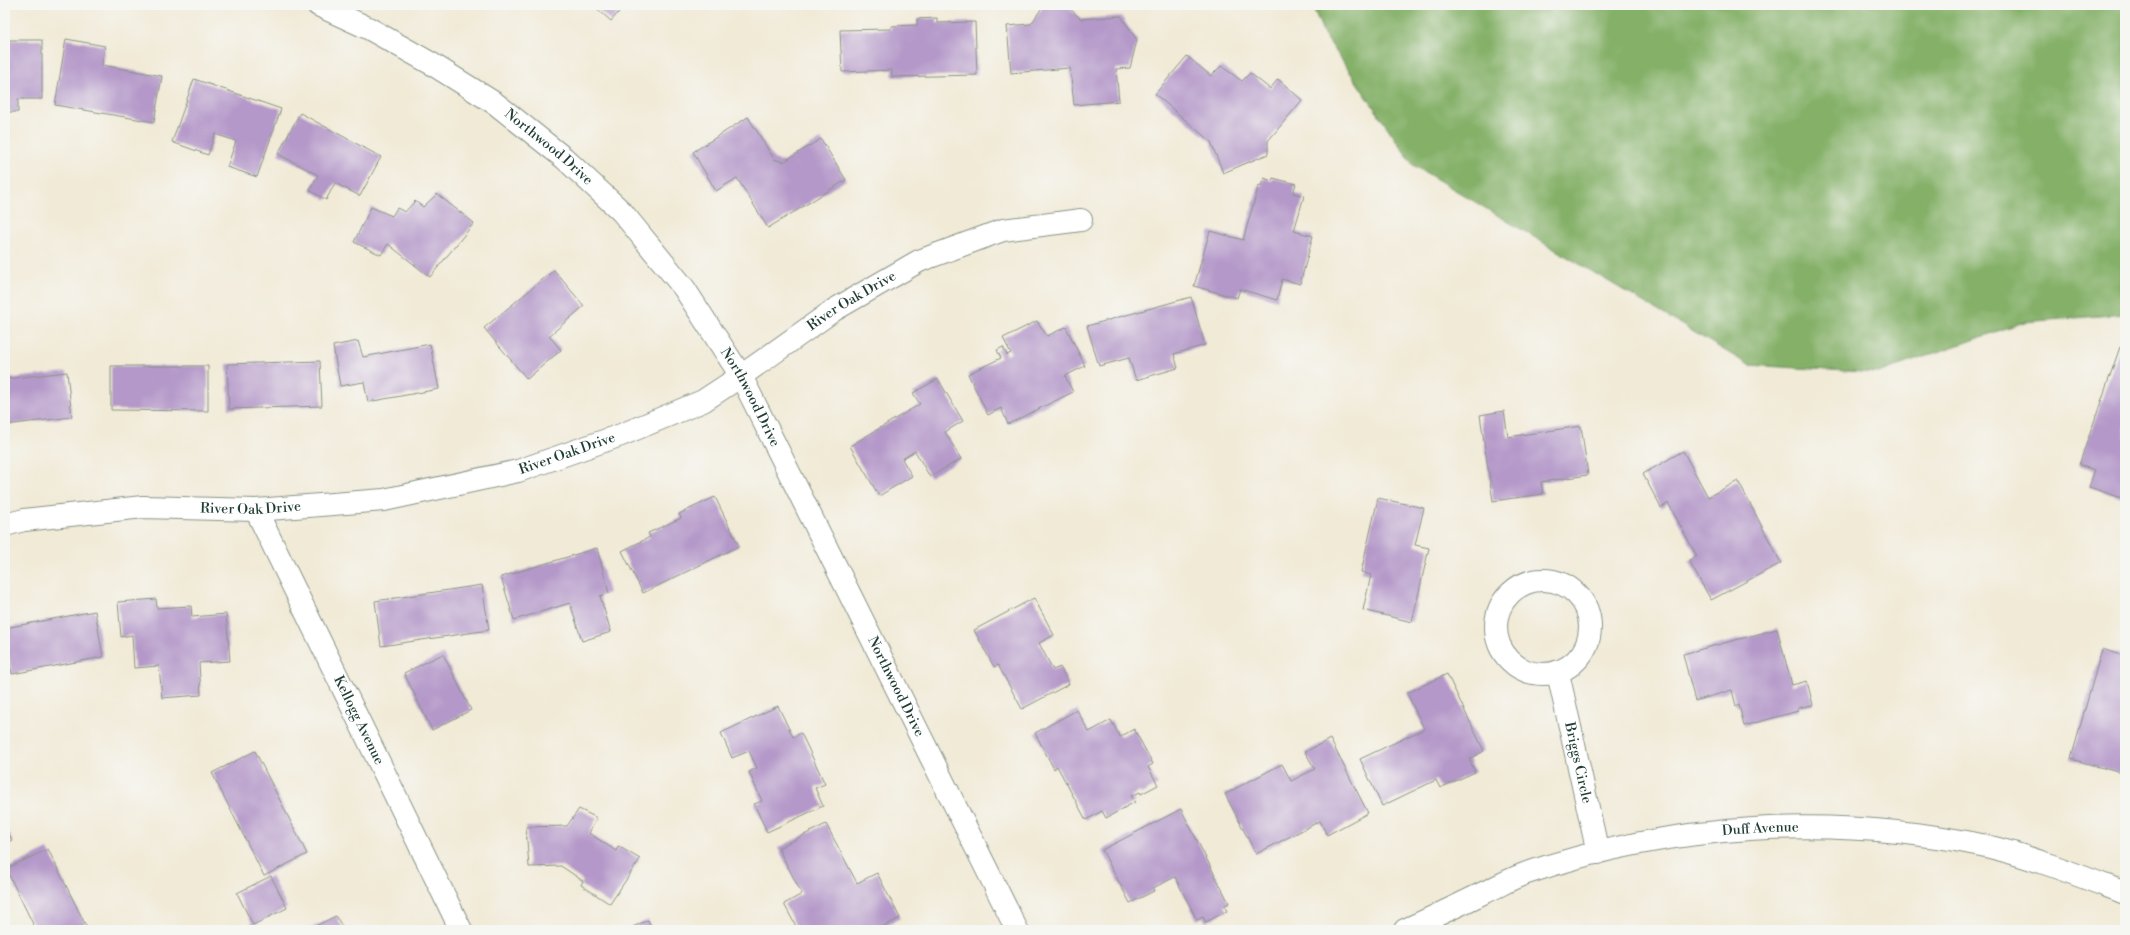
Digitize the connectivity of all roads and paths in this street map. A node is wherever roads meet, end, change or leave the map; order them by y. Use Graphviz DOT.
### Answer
graph roads {
  1 [pos="318,5"];
  2 [pos="1080,220"];
  3 [pos="741,376"];
  4 [pos="256,510"];
  5 [pos="5,525"];
  6 [pos="1558,673"];
  7 [pos="1598,853"];
  8 [pos="2125,892"];
  9 [pos="461,930"];
  10 [pos="1017,930"];
  11 [pos="1405,930"];
  1 -- 3 [label="street, Northwood Drive"];
  2 -- 3 [label="street, River Oak Drive"];
  3 -- 4 [label="street, River Oak Drive"];
  3 -- 10 [label="street, Northwood Drive"];
  4 -- 5 [label="street, River Oak Drive"];
  4 -- 9 [label="street, Kellogg Avenue"];
  6 -- 6 [label="street"];
  6 -- 7 [label="street, Briggs Circle"];
  7 -- 8 [label="street, Duff Avenue"];
  7 -- 11 [label="street, Duff Avenue"];
}
